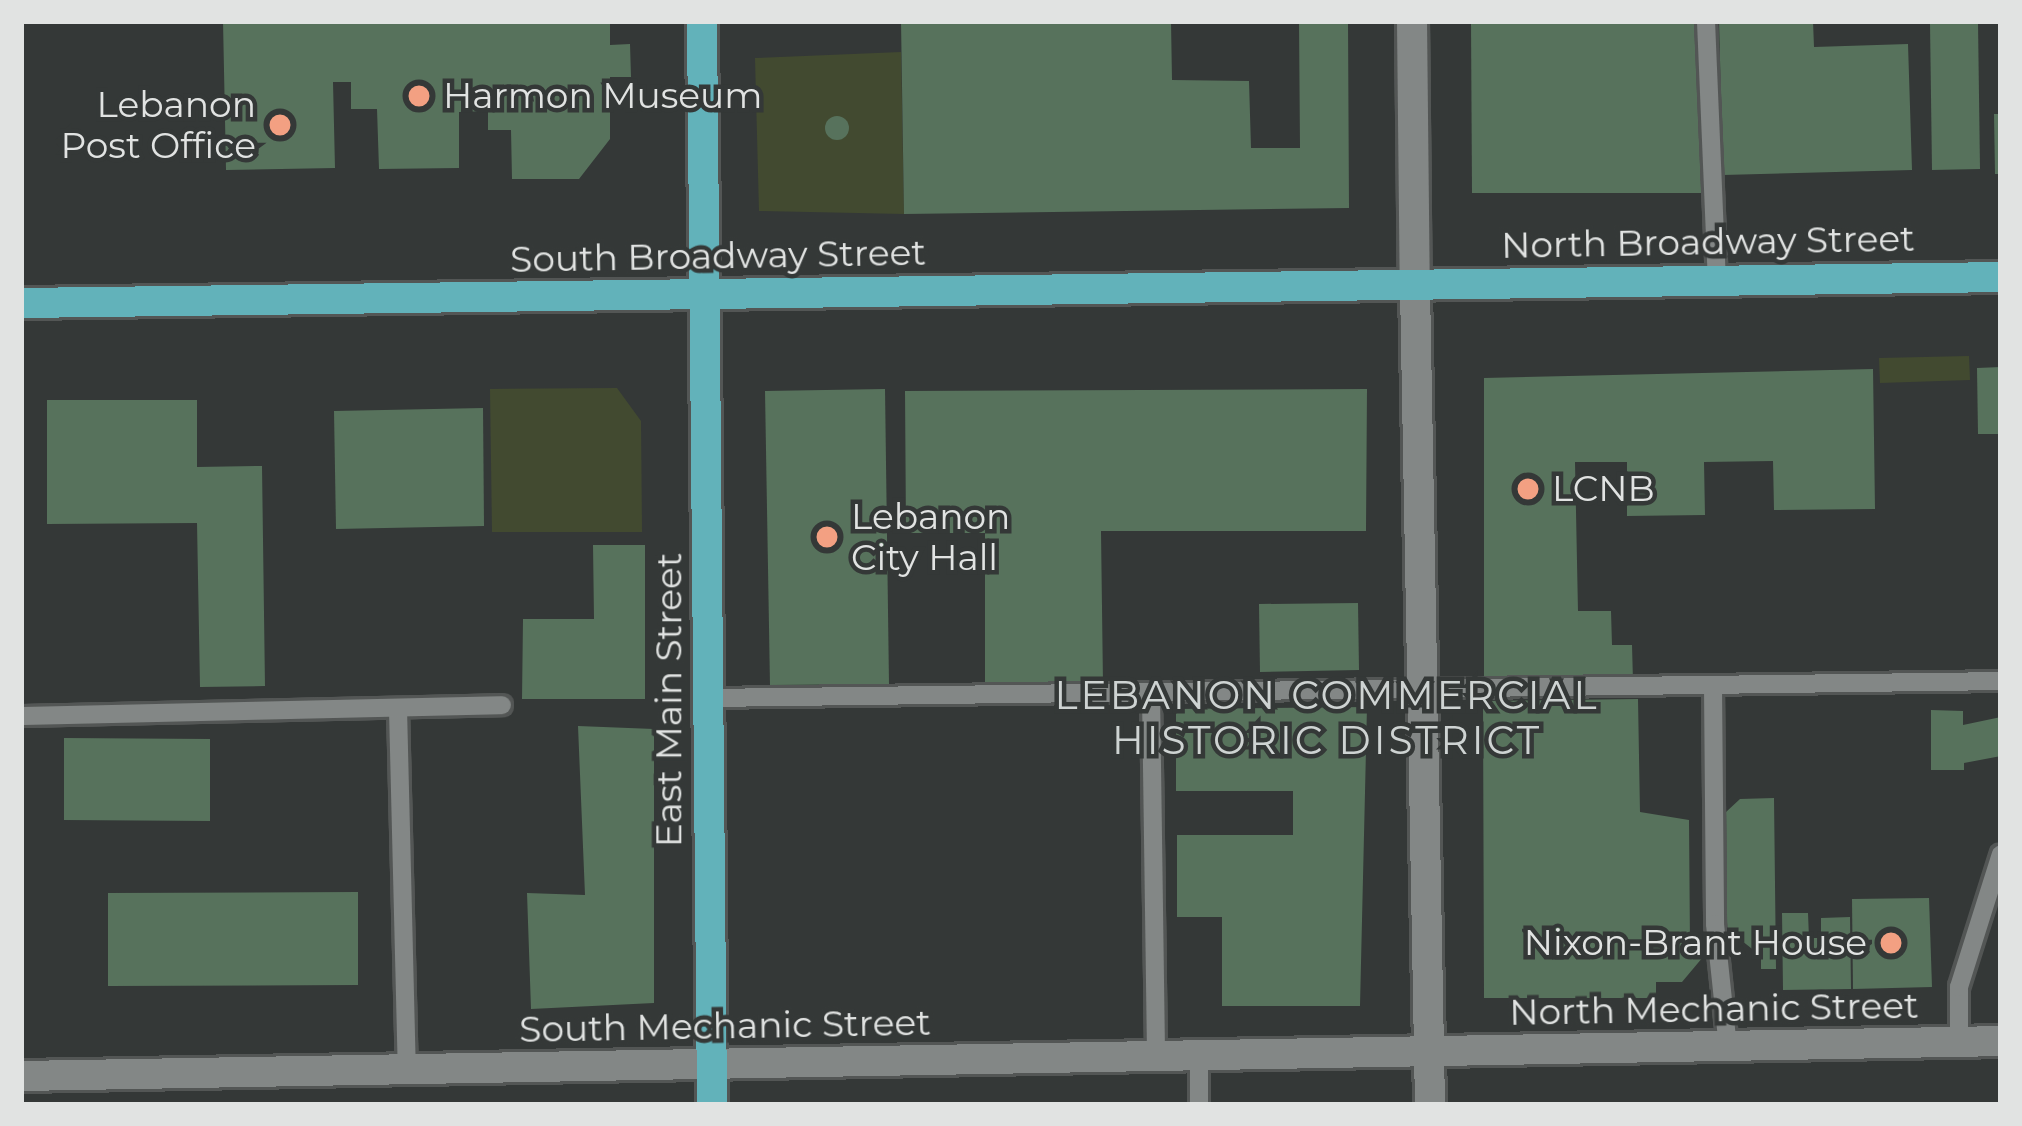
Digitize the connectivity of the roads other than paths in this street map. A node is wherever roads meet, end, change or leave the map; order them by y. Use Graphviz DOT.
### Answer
graph roads {
  1 [pos="702,21"];
  2 [pos="1412,21"];
  3 [pos="1706,21"];
  4 [pos="2001,277"];
  5 [pos="1717,280"];
  6 [pos="1415,287"];
  7 [pos="705,295"];
  8 [pos="21,304"];
  9 [pos="2001,681"];
  10 [pos="1713,686"];
  11 [pos="1423,691"];
  12 [pos="1151,694"];
  13 [pos="708,698"];
  14 [pos="502,705"];
  15 [pos="398,709"];
  16 [pos="21,716"];
  17 [pos="2001,854"];
  18 [pos="1959,1042"];
  19 [pos="2001,1042"];
  20 [pos="1728,1048"];
  21 [pos="1430,1054"];
  22 [pos="1198,1057"];
  23 [pos="1156,1058"];
  24 [pos="711,1067"];
  25 [pos="407,1069"];
  26 [pos="21,1076"];
  27 [pos="712,1105"];
  28 [pos="1199,1105"];
  29 [pos="1430,1105"];
  1 -- 7 [label="main road, East Main Street"];
  2 -- 6 [label="street"];
  3 -- 5 [label="lane"];
  4 -- 5 [label="main road, North Broadway Street"];
  5 -- 6 [label="main road, North Broadway Street"];
  6 -- 7 [label="main road, South Broadway Street"];
  6 -- 11 [label="street"];
  7 -- 8 [label="main road, South Broadway Street"];
  7 -- 13 [label="main road, East Main Street"];
  9 -- 10 [label="lane"];
  10 -- 11 [label="lane"];
  10 -- 20 [label="lane"];
  11 -- 12 [label="lane"];
  11 -- 21 [label="street"];
  12 -- 13 [label="lane"];
  12 -- 23 [label="lane"];
  13 -- 24 [label="main road, East Main Street"];
  14 -- 15 [label="lane"];
  15 -- 16 [label="lane"];
  15 -- 25 [label="lane"];
  17 -- 18 [label="lane"];
  18 -- 19 [label="street, North Mechanic Street"];
  18 -- 20 [label="street, North Mechanic Street"];
  20 -- 21 [label="street, North Mechanic Street"];
  21 -- 22 [label="street, South Mechanic Street"];
  21 -- 29 [label="street"];
  22 -- 23 [label="street, South Mechanic Street"];
  22 -- 28 [label="lane"];
  23 -- 24 [label="street, South Mechanic Street"];
  24 -- 25 [label="street, South Mechanic Street"];
  24 -- 27 [label="main road, East Main Street"];
  25 -- 26 [label="street, South Mechanic Street"];
}
